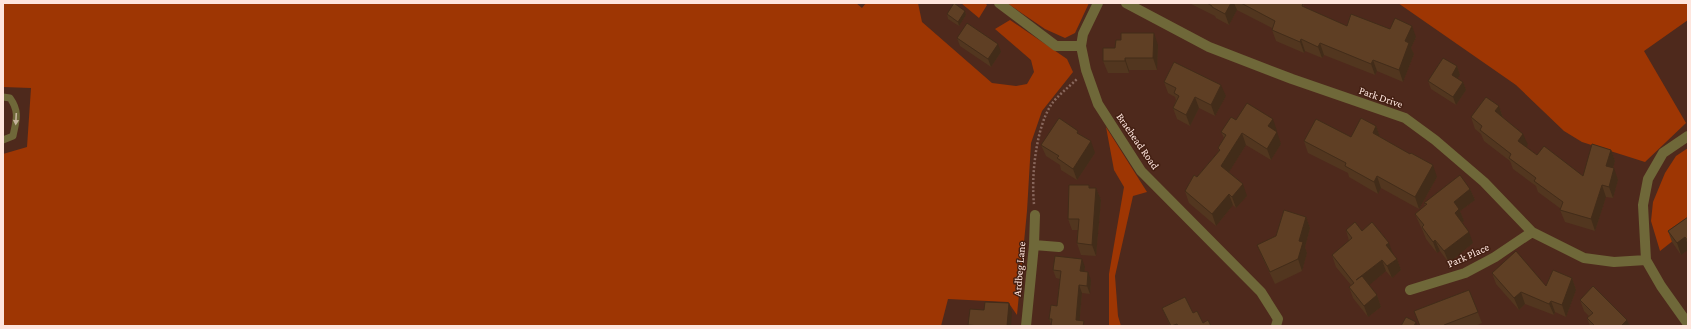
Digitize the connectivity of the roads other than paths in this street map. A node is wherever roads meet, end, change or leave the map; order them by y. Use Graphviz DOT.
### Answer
graph roads {
  1 [pos="998,3"];
  2 [pos="1098,3"];
  3 [pos="1126,3"];
  4 [pos="1081,46"];
  5 [pos="3,98"];
  6 [pos="1688,136"];
  7 [pos="3,140"];
  8 [pos="1035,215"];
  9 [pos="1532,232"];
  10 [pos="1034,246"];
  11 [pos="1059,247"];
  12 [pos="1646,260"];
  13 [pos="1410,290"];
  14 [pos="1688,324"];
  15 [pos="1026,326"];
  16 [pos="1276,326"];
  1 -- 4 [label="street"];
  2 -- 4 [label="street"];
  3 -- 9 [label="street, Park Drive"];
  4 -- 16 [label="street, Braehead Road"];
  5 -- 7 [label="lane, one-way"];
  6 -- 12 [label="street"];
  8 -- 10 [label="street, Ardbeg Lane"];
  9 -- 12 [label="street, Park Drive"];
  9 -- 13 [label="street, Park Place"];
  10 -- 11 [label="street"];
  10 -- 15 [label="street, Ardbeg Lane"];
  12 -- 14 [label="street"];
}
